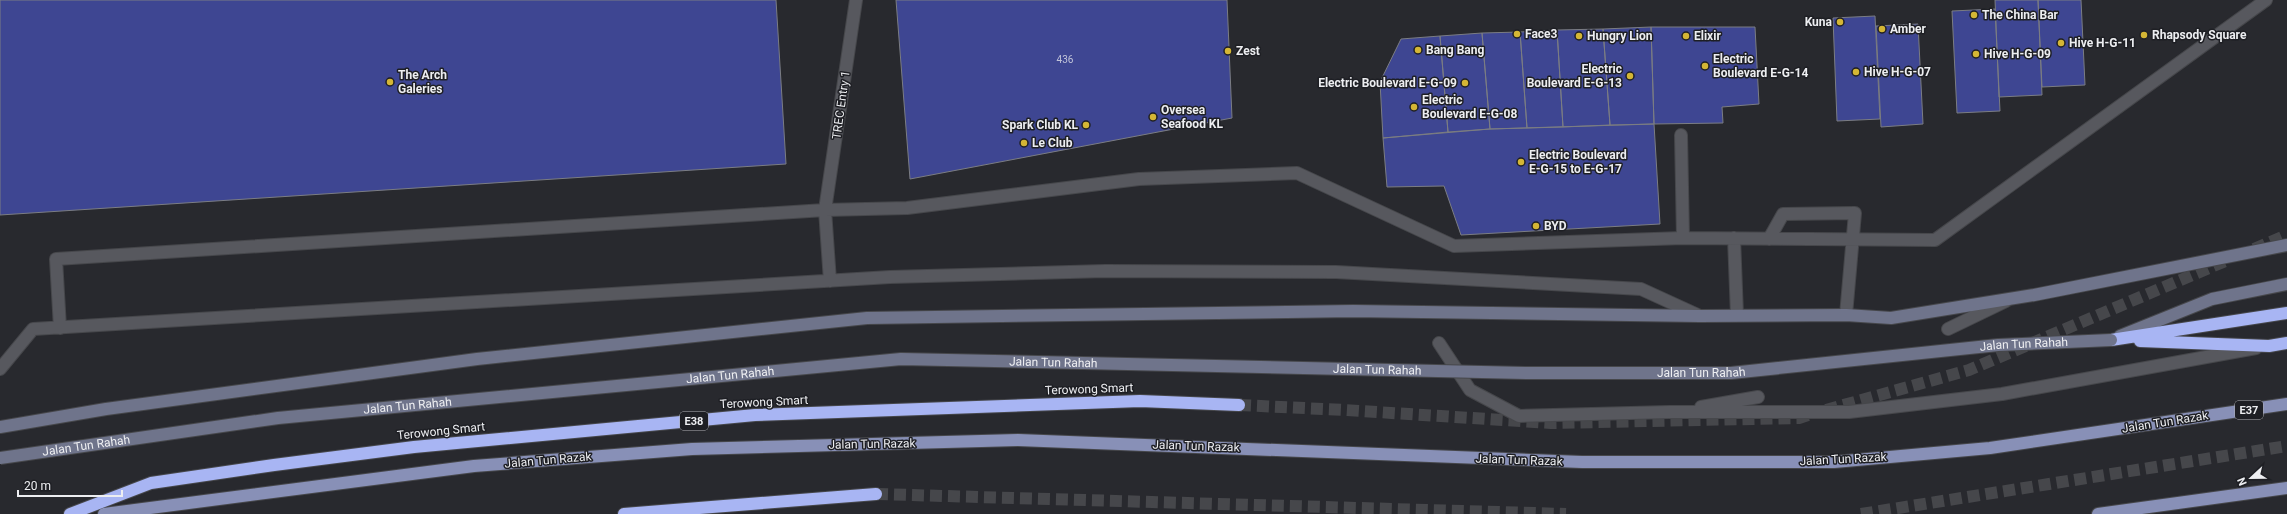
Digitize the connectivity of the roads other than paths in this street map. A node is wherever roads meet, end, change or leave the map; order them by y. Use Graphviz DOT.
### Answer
graph roads {
  1 [pos="856,0"];
  2 [pos="2266,0"];
  3 [pos="1681,135"];
  4 [pos="825,210"];
  5 [pos="1683,238"];
  6 [pos="1734,238"];
  7 [pos="1769,239"];
  8 [pos="1853,240"];
  9 [pos="2287,245"];
  10 [pos="830,281"];
  11 [pos="2287,284"];
  12 [pos="2010,299"];
  13 [pos="2287,313"];
  14 [pos="1737,315"];
  15 [pos="1846,315"];
  16 [pos="1700,316"];
  17 [pos="60,328"];
  18 [pos="1948,329"];
  19 [pos="2111,340"];
  20 [pos="1439,343"];
  21 [pos="2287,343"];
  22 [pos="2269,346"];
  23 [pos="0,369"];
  24 [pos="1758,397"];
  25 [pos="2287,404"];
  26 [pos="1239,405"];
  27 [pos="1669,412"];
  28 [pos="0,427"];
  29 [pos="0,458"];
  30 [pos="2287,488"];
  31 [pos="876,494"];
  32 [pos="70,514"];
  33 [pos="104,514"];
  34 [pos="624,514"];
  35 [pos="2098,514"];
  1 -- 4 [label="lane, TREC Entry 1"];
  2 -- 8 [label="lane"];
  3 -- 5 [label="lane"];
  4 -- 5 [label="lane"];
  4 -- 10 [label="lane, TREC Entry 1"];
  4 -- 17 [label="lane"];
  5 -- 6 [label="lane"];
  6 -- 7 [label="lane"];
  6 -- 14 [label="lane"];
  7 -- 8 [label="lane"];
  7 -- 8 [label="lane"];
  8 -- 15 [label="lane"];
  9 -- 12 [label="main road"];
  10 -- 16 [label="lane"];
  10 -- 17 [label="lane"];
  11 -- 19 [label="main road, Jalan Tun Rahah"];
  12 -- 15 [label="main road"];
  12 -- 18 [label="lane"];
  13 -- 19 [label="highway"];
  14 -- 15 [label="main road"];
  14 -- 16 [label="main road"];
  16 -- 28 [label="main road"];
  17 -- 23 [label="lane"];
  19 -- 22 [label="highway"];
  19 -- 29 [label="main road, Jalan Tun Rahah, bridge"];
  20 -- 27 [label="lane"];
  21 -- 22 [label="highway"];
  22 -- 27 [label="lane"];
  24 -- 27 [label="lane"];
  25 -- 33 [label="main road, Jalan Tun Razak / E37"];
  26 -- 32 [label="highway, Terowong Smart / E38"];
  30 -- 35 [label="main road"];
  31 -- 34 [label="highway"];
}
